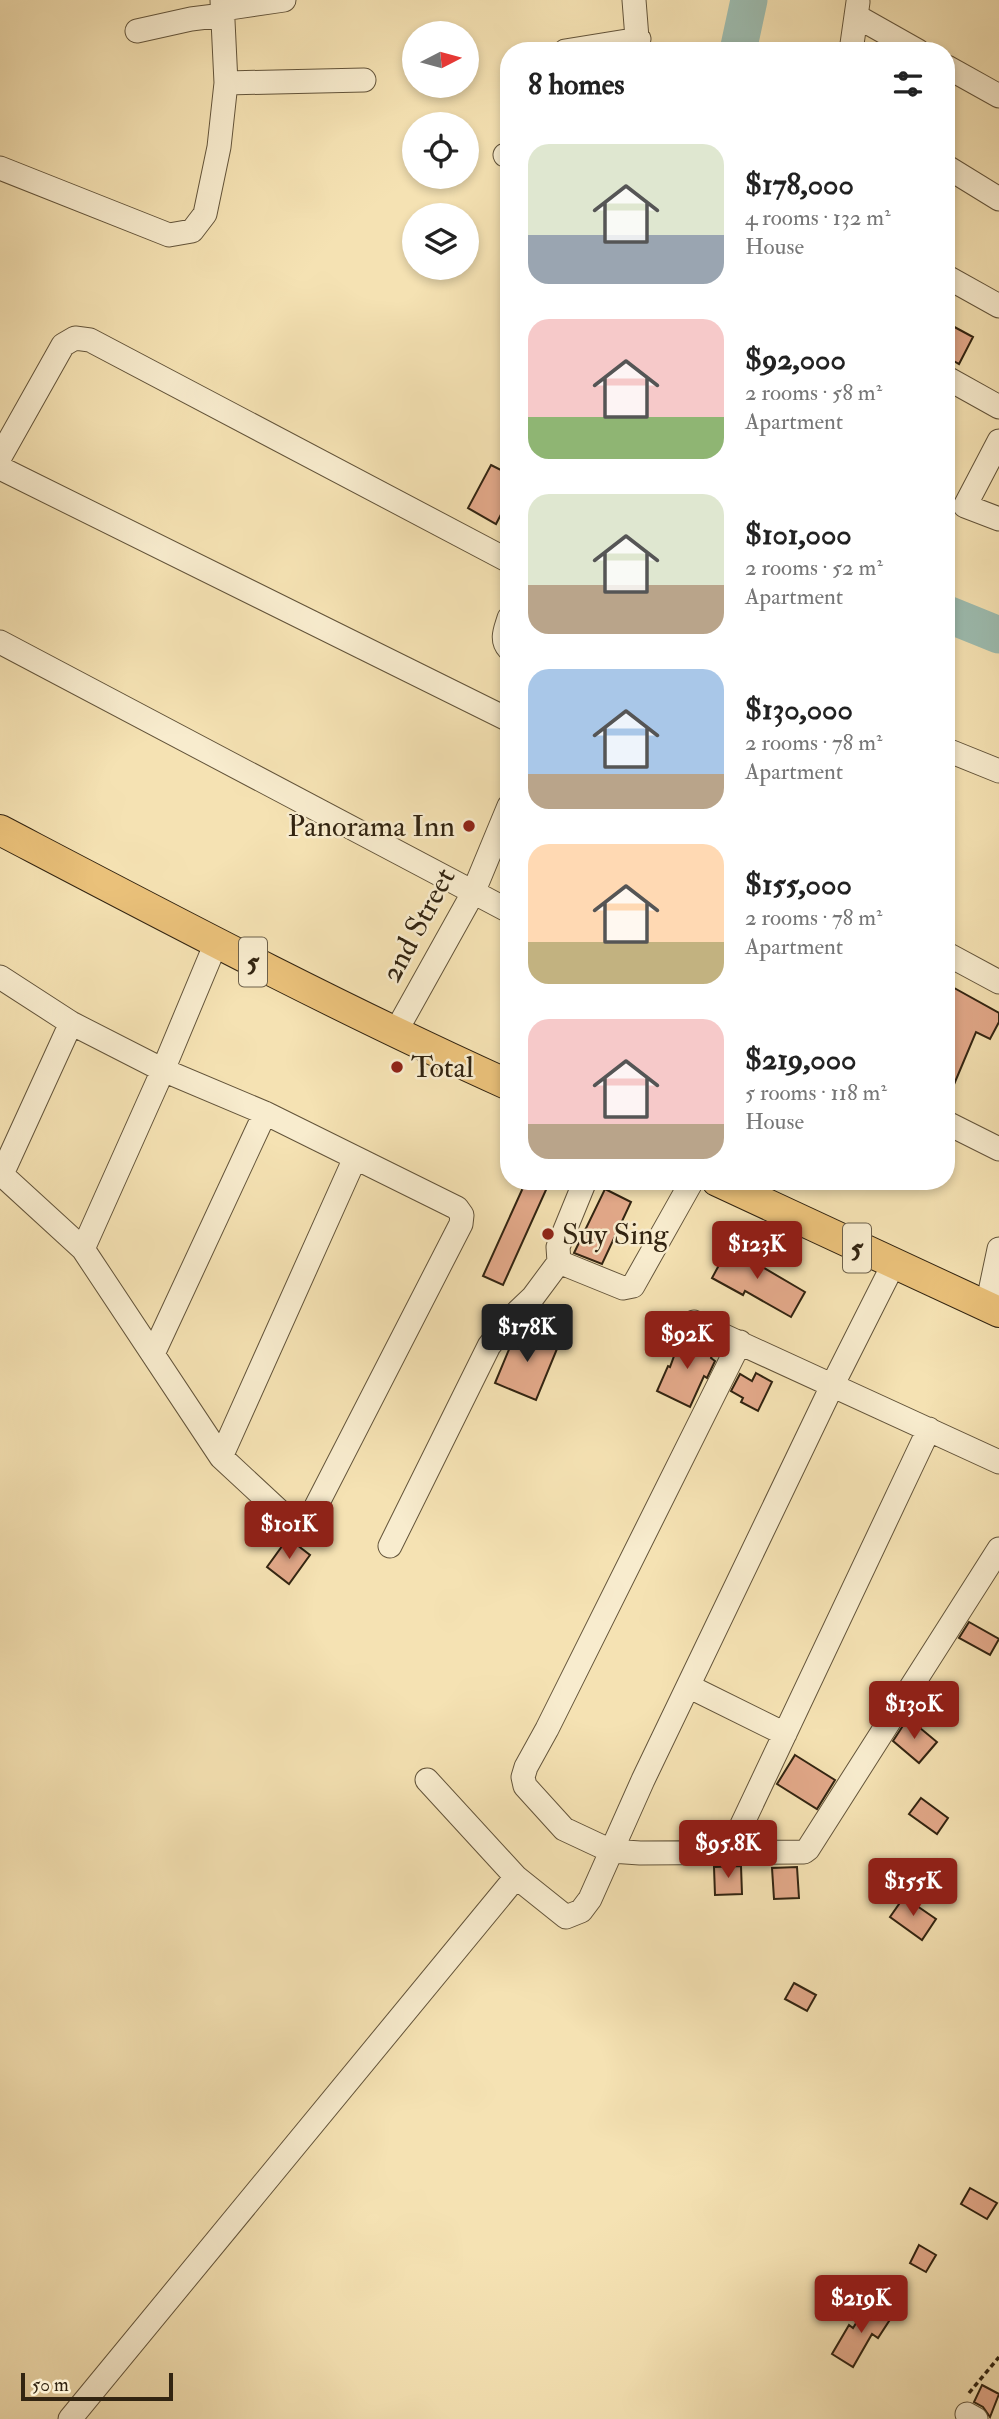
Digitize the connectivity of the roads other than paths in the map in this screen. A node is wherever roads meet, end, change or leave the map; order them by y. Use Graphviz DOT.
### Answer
graph roads {
  1 [pos="284,0"];
  2 [pos="634,0"];
  3 [pos="223,8"];
  4 [pos="857,8"];
  5 [pos="137,31"];
  6 [pos="639,42"];
  7 [pos="852,42"];
  8 [pos="905,42"];
  9 [pos="955,71"];
  10 [pos="364,80"];
  11 [pos="226,83"];
  12 [pos="999,96"];
  13 [pos="0,168"];
  14 [pos="955,172"];
  15 [pos="999,199"];
  16 [pos="955,281"];
  17 [pos="999,306"];
  18 [pos="955,382"];
  19 [pos="999,407"];
  20 [pos="999,441"];
  21 [pos="0,457"];
  22 [pos="0,468"];
  23 [pos="956,502"];
  24 [pos="999,519"];
  25 [pos="500,556"];
  26 [pos="0,642"];
  27 [pos="500,716"];
  28 [pos="955,753"];
  29 [pos="999,771"];
  30 [pos="500,828"];
  31 [pos="0,830"];
  32 [pos="473,893"];
  33 [pos="500,906"];
  34 [pos="216,943"];
  35 [pos="955,958"];
  36 [pos="0,977"];
  37 [pos="999,982"];
  38 [pos="71,1023"];
  39 [pos="395,1033"];
  40 [pos="163,1070"];
  41 [pos="500,1081"];
  42 [pos="265,1113"];
  43 [pos="955,1127"];
  44 [pos="999,1149"];
  45 [pos="355,1158"];
  46 [pos="1,1174"];
  47 [pos="581,1190"];
  48 [pos="687,1190"];
  49 [pos="736,1190"];
  50 [pos="83,1249"];
  51 [pos="999,1249"];
  52 [pos="559,1262"];
  53 [pos="893,1265"];
  54 [pos="993,1309"];
  55 [pos="694,1322"];
  56 [pos="740,1342"];
  57 [pos="153,1354"];
  58 [pos="832,1384"];
  59 [pos="929,1429"];
  60 [pos="221,1457"];
  61 [pos="999,1462"];
  62 [pos="390,1546"];
  63 [pos="999,1549"];
  64 [pos="688,1686"];
  65 [pos="785,1734"];
  66 [pos="427,1780"];
  67 [pos="611,1851"];
  68 [pos="729,1852"];
  69 [pos="516,1877"];
  70 [pos="70,2419"];
  1 -- 3 [label="street"];
  2 -- 6 [label="street"];
  3 -- 5 [label="street"];
  3 -- 11 [label="street"];
  4 -- 7 [label="street"];
  4 -- 8 [label="street"];
  9 -- 12 [label="street"];
  10 -- 11 [label="street"];
  11 -- 13 [label="street"];
  14 -- 15 [label="street"];
  16 -- 17 [label="street"];
  18 -- 19 [label="street"];
  20 -- 23 [label="street"];
  21 -- 25 [label="street"];
  22 -- 27 [label="street"];
  23 -- 24 [label="street"];
  26 -- 32 [label="street"];
  28 -- 29 [label="street"];
  30 -- 32 [label="street, 2nd Street"];
  31 -- 34 [label="main road, 5"];
  32 -- 33 [label="street"];
  32 -- 39 [label="street, 2nd Street"];
  34 -- 39 [label="main road, 5"];
  34 -- 40 [label="street"];
  35 -- 37 [label="street"];
  36 -- 38 [label="street"];
  38 -- 40 [label="street"];
  38 -- 46 [label="street"];
  39 -- 41 [label="main road, 5"];
  40 -- 42 [label="street"];
  40 -- 50 [label="street"];
  42 -- 45 [label="street"];
  42 -- 57 [label="street"];
  43 -- 44 [label="street"];
  45 -- 60 [label="street"];
  45 -- 60 [label="street"];
  46 -- 50 [label="street"];
  47 -- 52 [label="street"];
  48 -- 52 [label="street"];
  49 -- 53 [label="main road, 5"];
  50 -- 57 [label="street"];
  51 -- 54 [label="street"];
  52 -- 62 [label="street"];
  53 -- 54 [label="main road, 5"];
  53 -- 58 [label="street"];
  55 -- 56 [label="street"];
  56 -- 58 [label="street"];
  56 -- 67 [label="street"];
  57 -- 60 [label="street"];
  58 -- 59 [label="street"];
  58 -- 64 [label="street"];
  59 -- 61 [label="street"];
  59 -- 65 [label="street"];
  63 -- 68 [label="street"];
  64 -- 65 [label="street"];
  64 -- 67 [label="street"];
  65 -- 68 [label="street"];
  66 -- 69 [label="street"];
  67 -- 68 [label="street"];
  67 -- 69 [label="street"];
  69 -- 70 [label="street"];
}
